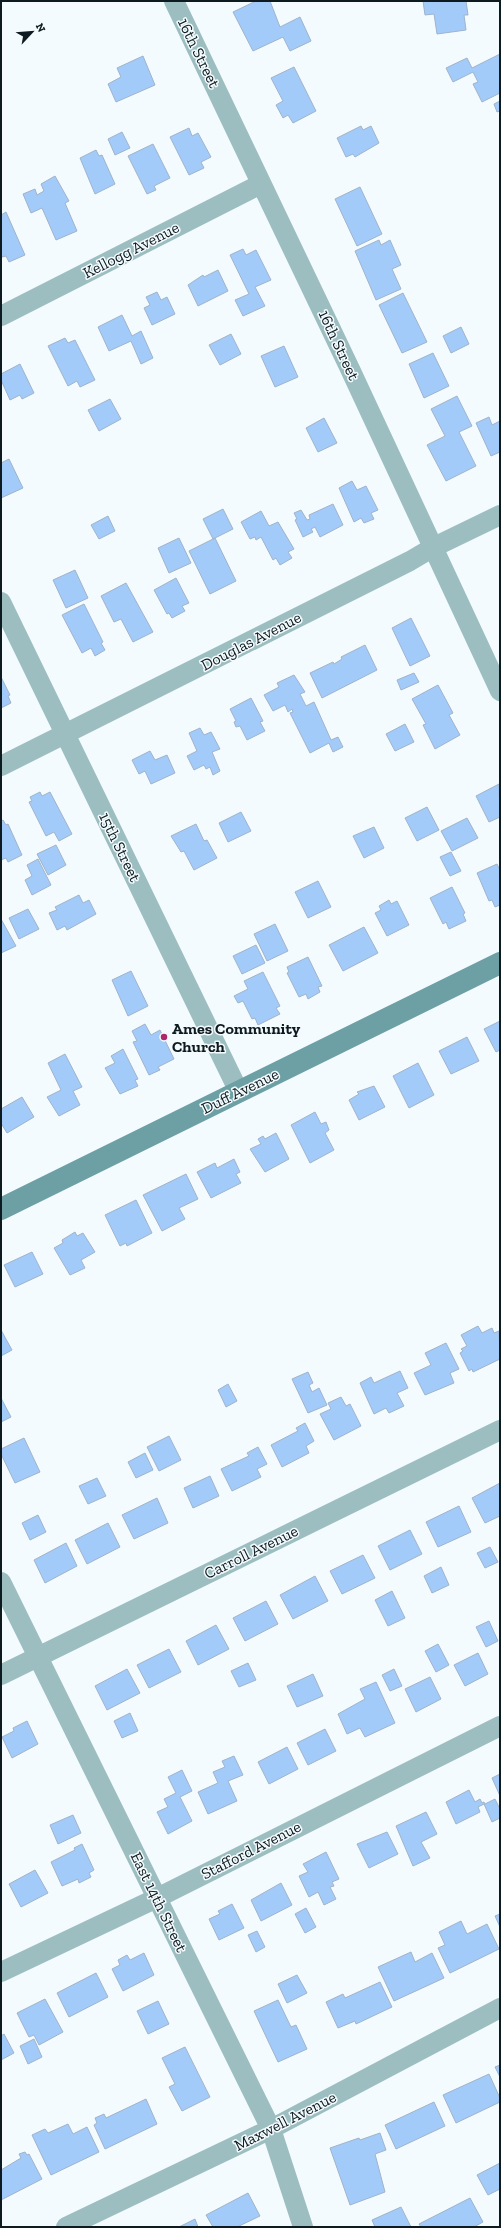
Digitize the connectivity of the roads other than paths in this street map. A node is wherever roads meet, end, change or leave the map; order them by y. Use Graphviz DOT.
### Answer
graph roads {
  1 [pos="174,1"];
  2 [pos="261,184"];
  3 [pos="1,316"];
  4 [pos="500,516"];
  5 [pos="432,548"];
  6 [pos="1,602"];
  7 [pos="500,691"];
  8 [pos="65,734"];
  9 [pos="1,766"];
  10 [pos="500,963"];
  11 [pos="239,1092"];
  12 [pos="1,1209"];
  13 [pos="500,1430"];
  14 [pos="1,1582"];
  15 [pos="38,1657"];
  16 [pos="1,1675"];
  17 [pos="500,1726"];
  18 [pos="157,1898"];
  19 [pos="1,1972"];
  20 [pos="500,2008"];
  21 [pos="271,2129"];
  22 [pos="66,2227"];
  23 [pos="303,2227"];
  1 -- 2 [label="street, 16th Street"];
  2 -- 3 [label="street, Kellogg Avenue"];
  2 -- 5 [label="street, 16th Street"];
  4 -- 5 [label="street, Douglas Avenue"];
  5 -- 7 [label="street, 16th Street"];
  5 -- 8 [label="street, Douglas Avenue"];
  6 -- 8 [label="street, 15th Street"];
  8 -- 9 [label="street, Douglas Avenue"];
  8 -- 11 [label="street, 15th Street"];
  10 -- 11 [label="main road, Duff Avenue"];
  11 -- 12 [label="main road, Duff Avenue"];
  13 -- 15 [label="street, Carroll Avenue"];
  14 -- 15 [label="street, East 14th Street"];
  15 -- 16 [label="street, Carroll Avenue"];
  15 -- 18 [label="street, East 14th Street"];
  17 -- 18 [label="street, Stafford Avenue"];
  18 -- 19 [label="street, Stafford Avenue"];
  18 -- 21 [label="street, East 14th Street"];
  20 -- 21 [label="street, Maxwell Avenue"];
  21 -- 22 [label="street, Maxwell Avenue"];
  21 -- 23 [label="street, East 14th Street"];
}
